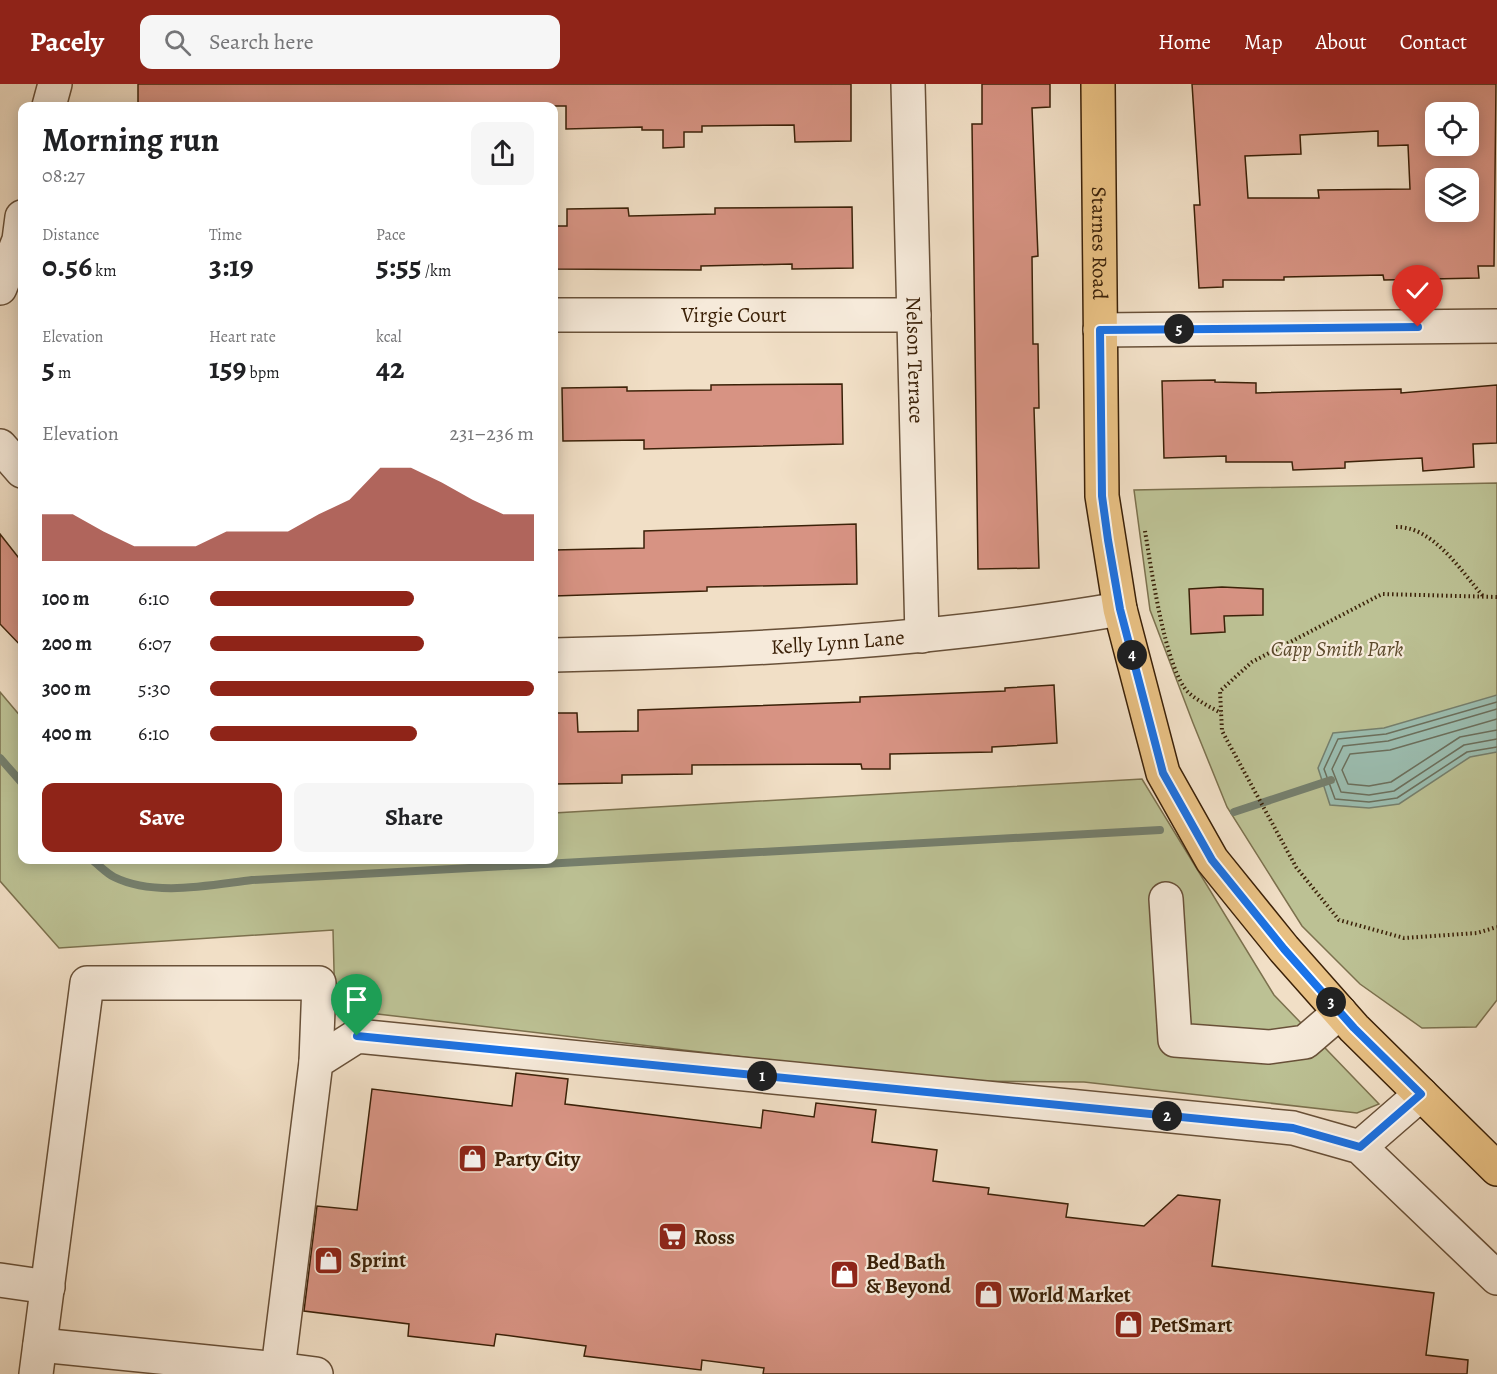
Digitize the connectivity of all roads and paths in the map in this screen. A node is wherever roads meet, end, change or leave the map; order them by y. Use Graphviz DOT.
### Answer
graph roads {
  1 [pos="55,84"];
  2 [pos="909,84"];
  3 [pos="1098,84"];
  4 [pos="50,102"];
  5 [pos="18,243"];
  6 [pos="0,288"];
  7 [pos="558,315"];
  8 [pos="914,315"];
  9 [pos="1497,326"];
  10 [pos="1100,330"];
  11 [pos="0,446"];
  12 [pos="18,466"];
  13 [pos="1395,526"];
  14 [pos="1145,531"];
  15 [pos="1483,597"];
  16 [pos="1497,597"];
  17 [pos="1120,609"];
  18 [pos="922,636"];
  19 [pos="558,655"];
  20 [pos="1221,714"];
  21 [pos="1166,899"];
  22 [pos="1497,927"];
  23 [pos="1340,1012"];
  24 [pos="316,1062"];
  25 [pos="1421,1094"];
  26 [pos="1360,1147"];
  27 [pos="1497,1169"];
  28 [pos="1497,1278"];
  29 [pos="0,1280"];
  30 [pos="48,1287"];
  31 [pos="38,1360"];
  32 [pos="278,1369"];
  33 [pos="316,1374"];
  1 -- 4 [label="street"];
  2 -- 8 [label="street, Nelson Terrace"];
  3 -- 10 [label="main road, Starnes Road"];
  5 -- 6 [label="street"];
  7 -- 8 [label="street, Virgie Court"];
  8 -- 18 [label="street, Nelson Terrace"];
  9 -- 10 [label="street"];
  10 -- 17 [label="main road, Starnes Road"];
  11 -- 12 [label="street"];
  13 -- 15 [label="path"];
  14 -- 20 [label="path"];
  15 -- 16 [label="path"];
  15 -- 20 [label="path"];
  17 -- 18 [label="street, Kelly Lynn Lane"];
  17 -- 23 [label="main road, Starnes Road"];
  18 -- 19 [label="street, Kelly Lynn Lane"];
  20 -- 22 [label="path"];
  21 -- 23 [label="street"];
  23 -- 25 [label="main road, Starnes Road"];
  24 -- 26 [label="street"];
  24 -- 30 [label="street"];
  24 -- 32 [label="street"];
  25 -- 26 [label="street"];
  25 -- 27 [label="main road, Starnes Road"];
  26 -- 28 [label="street"];
  29 -- 30 [label="street"];
  30 -- 31 [label="street"];
  31 -- 32 [label="street"];
  32 -- 33 [label="street"];
}
